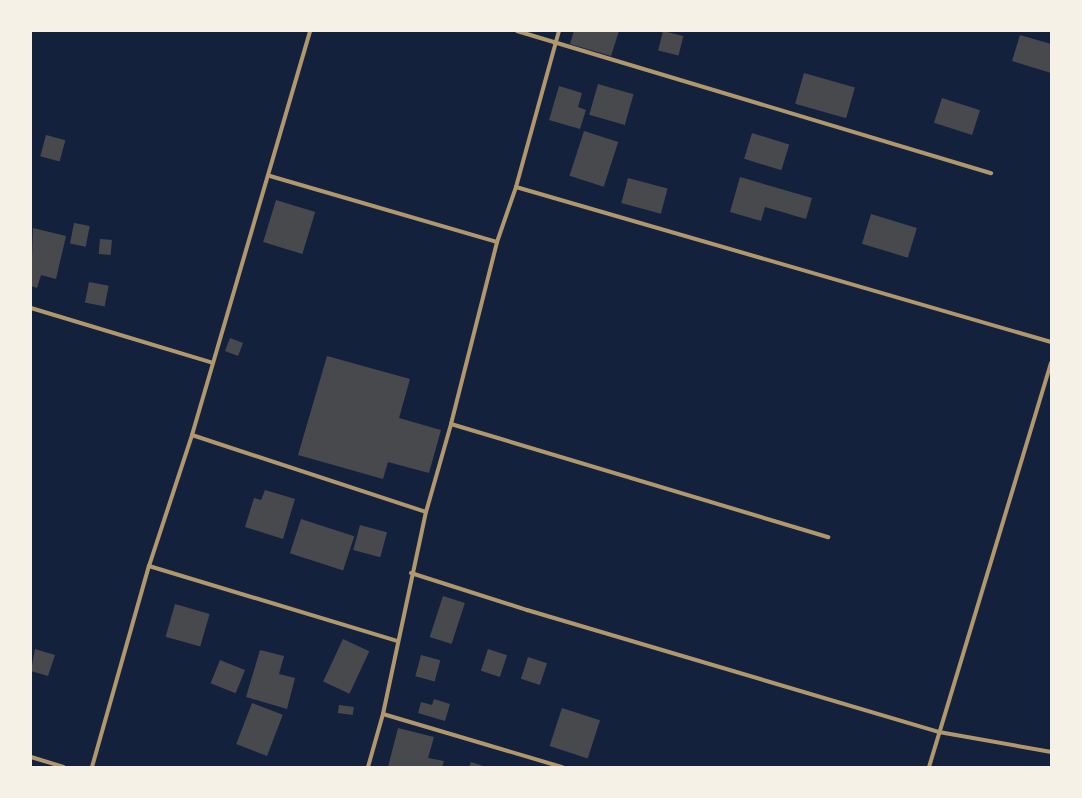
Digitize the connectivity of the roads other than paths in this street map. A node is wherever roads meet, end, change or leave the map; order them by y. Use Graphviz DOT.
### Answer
graph roads {
  1 [pos="310,31"];
  2 [pos="517,31"];
  3 [pos="559,31"];
  4 [pos="556,42"];
  5 [pos="991,173"];
  6 [pos="270,176"];
  7 [pos="516,187"];
  8 [pos="497,242"];
  9 [pos="31,308"];
  10 [pos="1051,342"];
  11 [pos="213,362"];
  12 [pos="1051,363"];
  13 [pos="451,424"];
  14 [pos="192,435"];
  15 [pos="426,512"];
  16 [pos="828,537"];
  17 [pos="149,566"];
  18 [pos="411,573"];
  19 [pos="397,641"];
  20 [pos="383,714"];
  21 [pos="939,732"];
  22 [pos="1051,752"];
  23 [pos="31,757"];
  24 [pos="63,767"];
  25 [pos="92,767"];
  26 [pos="368,767"];
  27 [pos="562,767"];
  28 [pos="929,767"];
  1 -- 6 [label="street"];
  2 -- 4 [label="street"];
  3 -- 4 [label="street"];
  4 -- 5 [label="street"];
  4 -- 7 [label="street"];
  6 -- 8 [label="street"];
  6 -- 11 [label="street"];
  7 -- 8 [label="street"];
  7 -- 10 [label="street"];
  8 -- 13 [label="street"];
  9 -- 11 [label="street"];
  11 -- 14 [label="street"];
  12 -- 21 [label="street"];
  13 -- 15 [label="street"];
  13 -- 16 [label="street"];
  14 -- 15 [label="street"];
  14 -- 17 [label="street"];
  15 -- 18 [label="street"];
  17 -- 19 [label="street"];
  17 -- 25 [label="street"];
  18 -- 19 [label="street"];
  18 -- 21 [label="street"];
  19 -- 20 [label="street"];
  20 -- 26 [label="street"];
  20 -- 27 [label="street"];
  21 -- 22 [label="street"];
  21 -- 28 [label="street"];
  23 -- 24 [label="street"];
}
